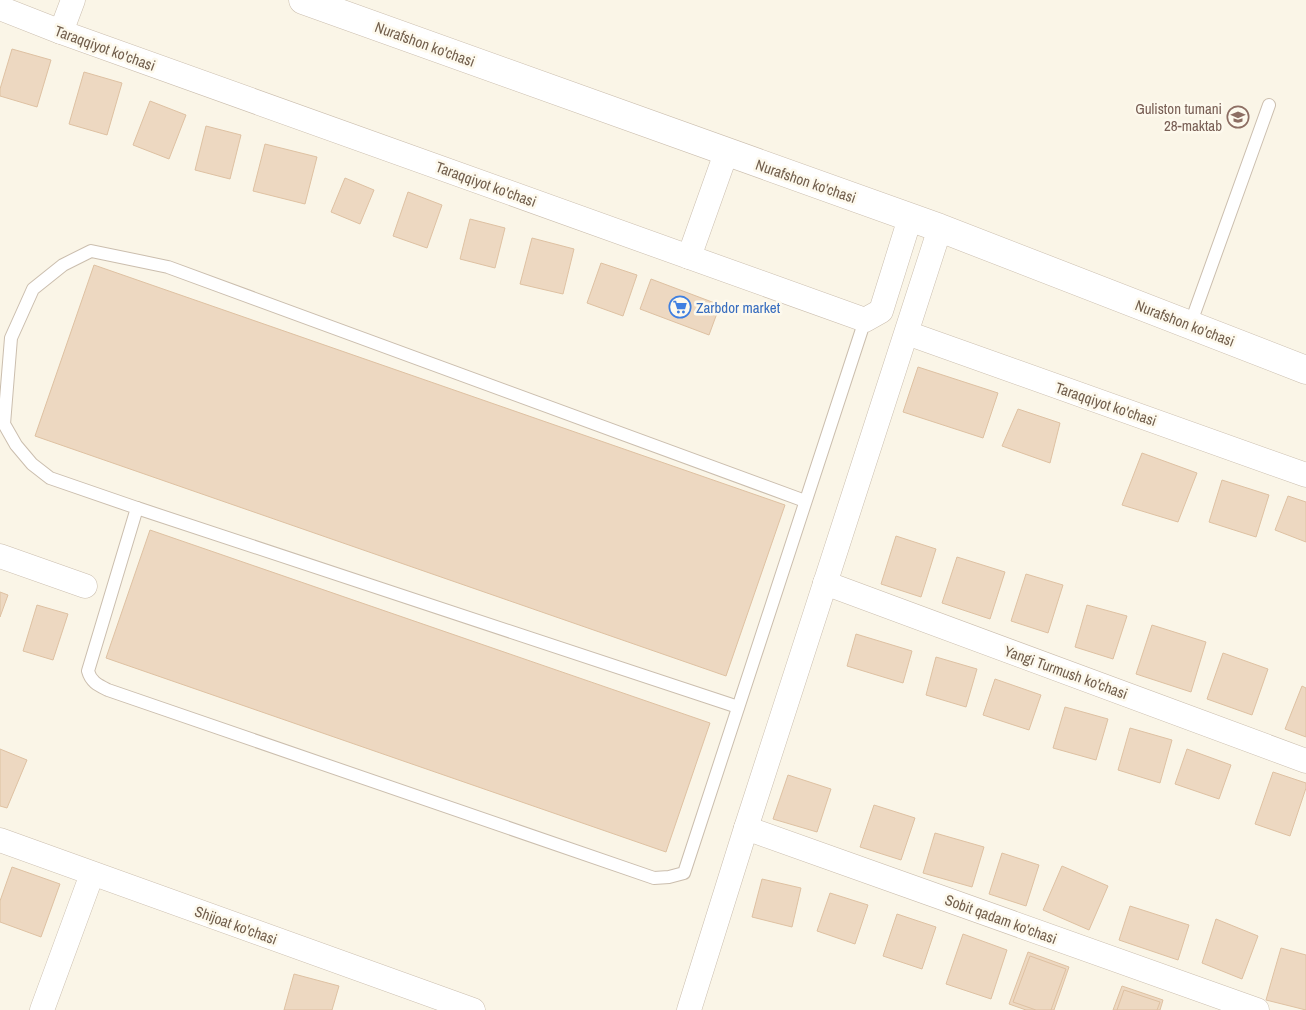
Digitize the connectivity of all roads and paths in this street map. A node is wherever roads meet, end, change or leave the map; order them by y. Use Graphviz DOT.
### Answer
graph roads {
  1 [pos="72,0"];
  2 [pos="303,0"];
  3 [pos="0,8"];
  4 [pos="61,32"];
  5 [pos="1269,105"];
  6 [pos="726,153"];
  7 [pos="910,218"];
  8 [pos="940,228"];
  9 [pos="689,257"];
  10 [pos="865,320"];
  11 [pos="1190,325"];
  12 [pos="906,334"];
  13 [pos="1306,370"];
  14 [pos="1306,475"];
  15 [pos="805,501"];
  16 [pos="137,508"];
  17 [pos="0,556"];
  18 [pos="825,584"];
  19 [pos="85,586"];
  20 [pos="738,707"];
  21 [pos="1306,762"];
  22 [pos="746,828"];
  23 [pos="0,840"];
  24 [pos="92,874"];
  25 [pos="42,1010"];
  26 [pos="472,1010"];
  27 [pos="689,1010"];
  28 [pos="1257,1010"];
  1 -- 4 [label="street"];
  2 -- 6 [label="street, Nurafshon ko'chasi"];
  3 -- 4 [label="street, Taraqqiyot ko'chasi"];
  4 -- 9 [label="street, Taraqqiyot ko'chasi"];
  5 -- 11 [label="lane"];
  6 -- 7 [label="street, Nurafshon ko'chasi"];
  6 -- 9 [label="street"];
  7 -- 8 [label="street, Nurafshon ko'chasi"];
  7 -- 10 [label="street"];
  8 -- 11 [label="street, Nurafshon ko'chasi"];
  8 -- 12 [label="street"];
  9 -- 10 [label="street, Taraqqiyot ko'chasi"];
  10 -- 15 [label="lane"];
  11 -- 13 [label="street, Nurafshon ko'chasi"];
  12 -- 14 [label="street, Taraqqiyot ko'chasi"];
  12 -- 18 [label="street"];
  15 -- 16 [label="lane"];
  15 -- 20 [label="lane"];
  16 -- 20 [label="lane"];
  16 -- 20 [label="lane"];
  17 -- 19 [label="street"];
  18 -- 21 [label="street, Yangi Turmush ko'chasi"];
  18 -- 22 [label="street"];
  22 -- 27 [label="street"];
  22 -- 28 [label="street, Sobit qadam ko'chasi"];
  23 -- 24 [label="street, Shijoat ko'chasi"];
  24 -- 25 [label="street"];
  24 -- 26 [label="street, Shijoat ko'chasi"];
}
